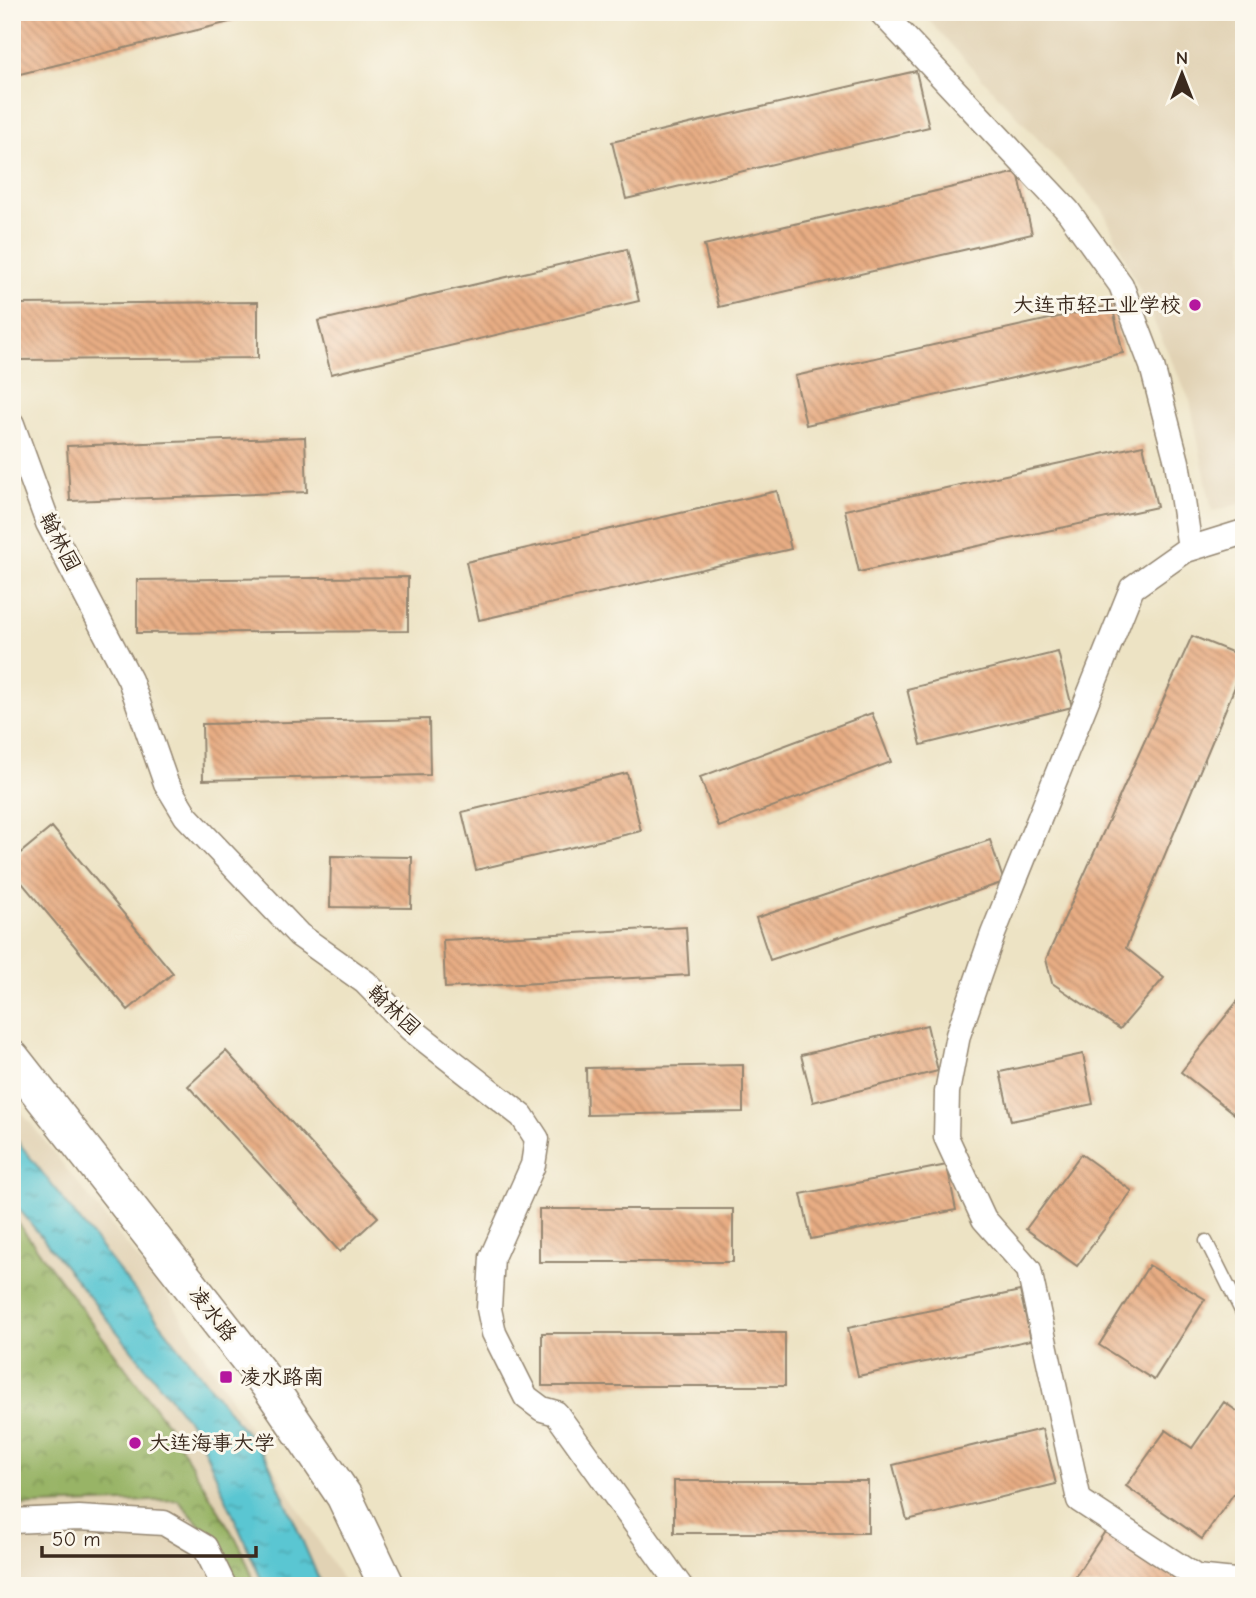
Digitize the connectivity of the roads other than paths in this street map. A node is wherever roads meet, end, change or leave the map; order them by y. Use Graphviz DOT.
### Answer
graph roads {
  1 [pos="881,12"];
  2 [pos="12,424"];
  3 [pos="1244,532"];
  4 [pos="1191,548"];
  5 [pos="12,1058"];
  6 [pos="1206,1241"];
  7 [pos="1244,1317"];
  8 [pos="12,1521"];
  9 [pos="1244,1582"];
  10 [pos="223,1586"];
  11 [pos="387,1586"];
  12 [pos="680,1586"];
  1 -- 4 [label="street"];
  2 -- 12 [label="street, 翰林园"];
  3 -- 4 [label="street"];
  4 -- 9 [label="street"];
  5 -- 11 [label="main road, 凌水路"];
  6 -- 7 [label="lane"];
  8 -- 10 [label="street"];
}
